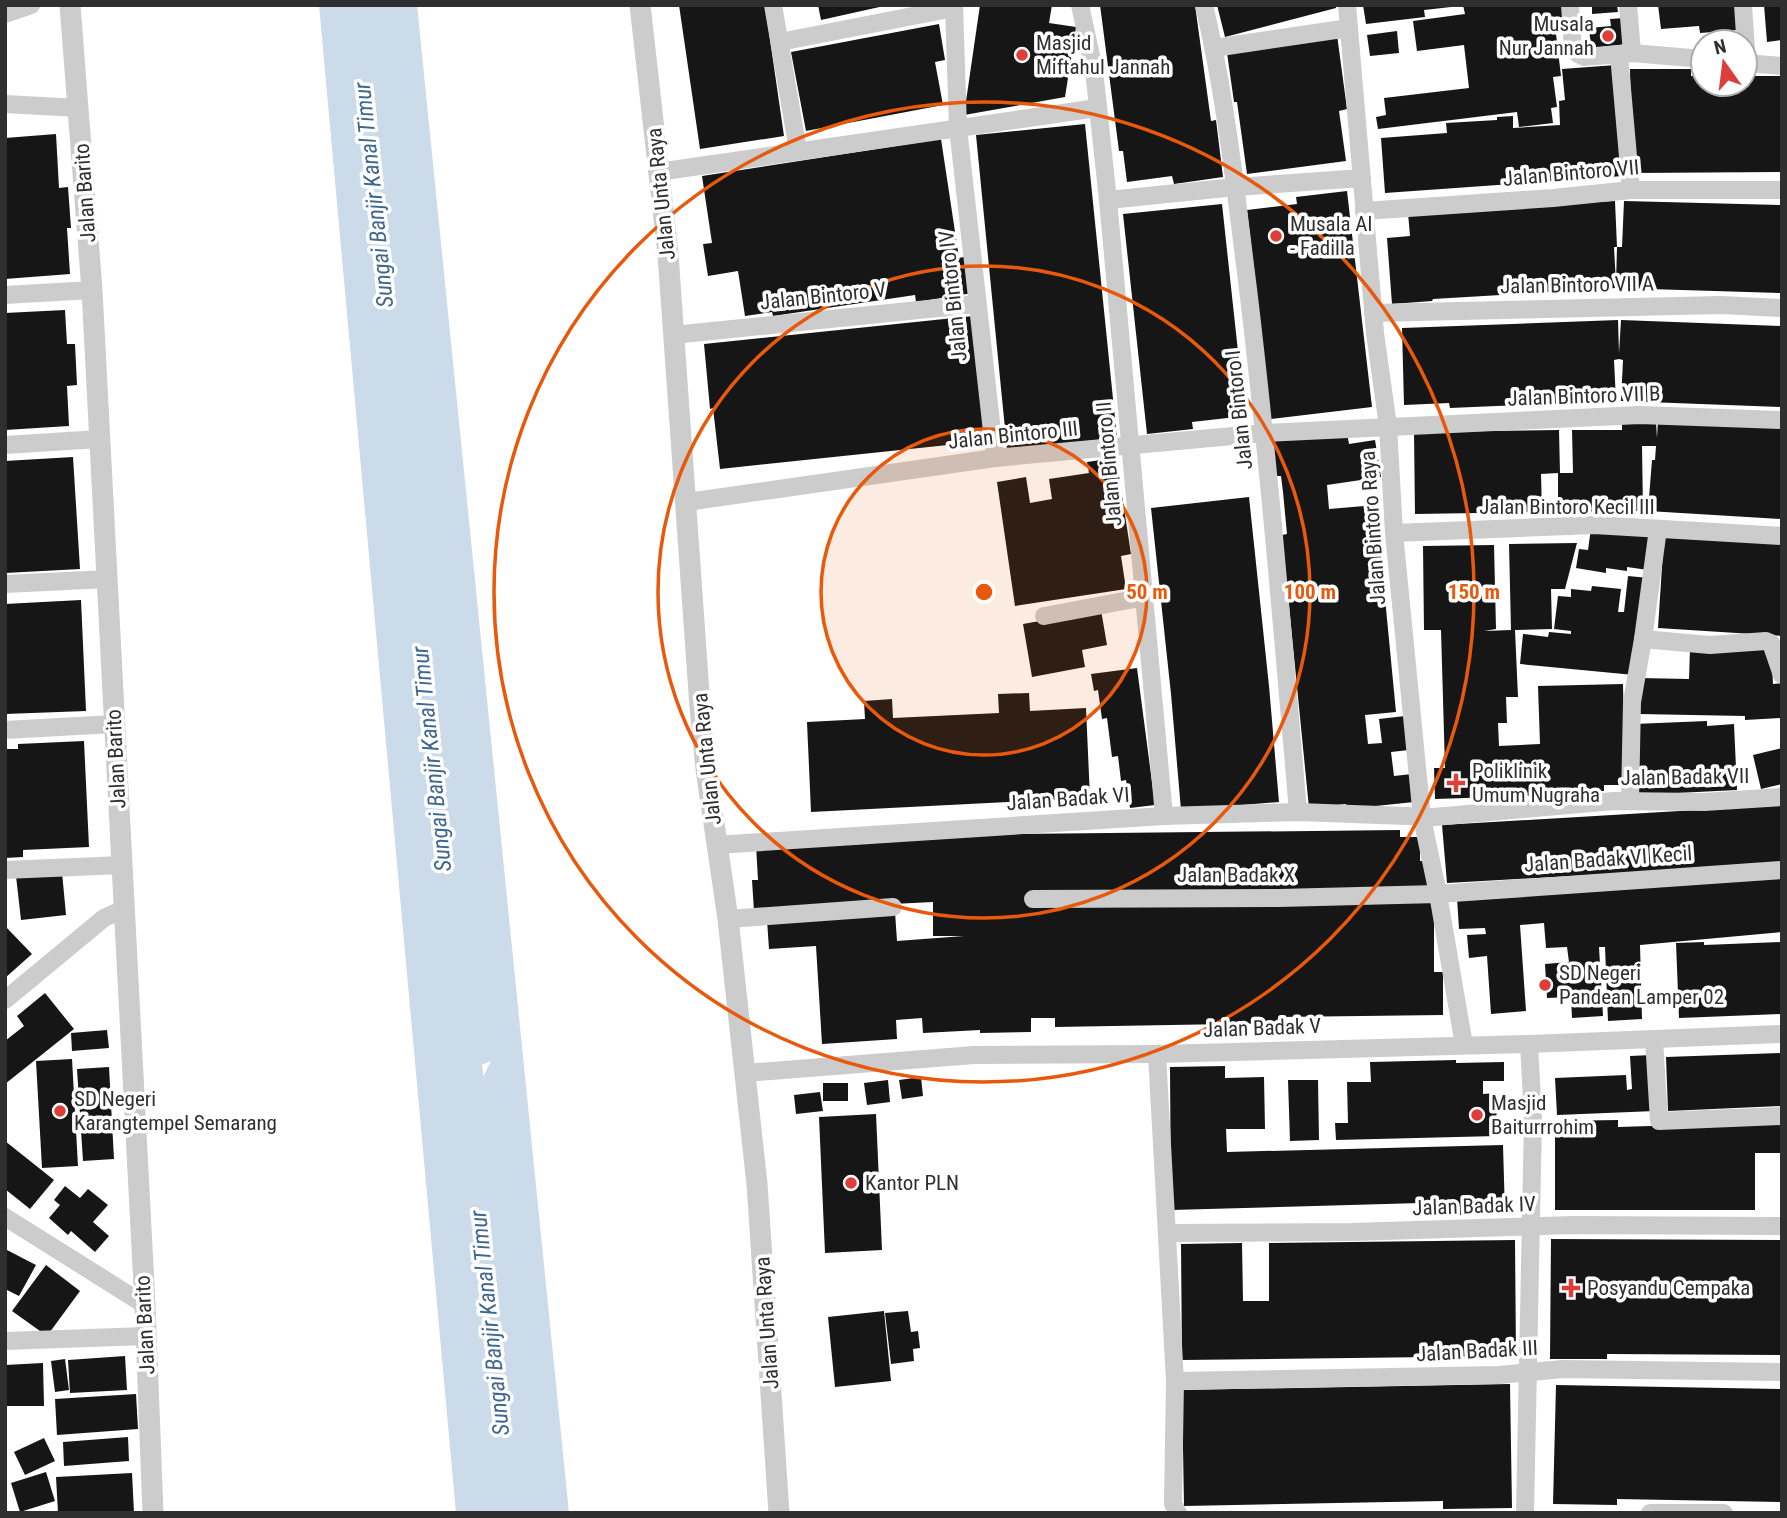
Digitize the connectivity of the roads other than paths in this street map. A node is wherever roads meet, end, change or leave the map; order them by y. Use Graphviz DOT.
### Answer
graph roads {
  1 [pos="31,5"];
  2 [pos="70,5"];
  3 [pos="640,5"];
  4 [pos="773,5"];
  5 [pos="1080,5"];
  6 [pos="1204,5"];
  7 [pos="1347,5"];
  8 [pos="1570,5"];
  9 [pos="1628,5"];
  10 [pos="1743,5"];
  11 [pos="954,6"];
  12 [pos="5,14"];
  13 [pos="1349,28"];
  14 [pos="1744,28"];
  15 [pos="780,42"];
  16 [pos="1214,48"];
  17 [pos="1625,54"];
  18 [pos="1689,58"];
  19 [pos="1759,64"];
  20 [pos="1782,66"];
  21 [pos="5,104"];
  22 [pos="79,108"];
  23 [pos="1097,108"];
  24 [pos="958,128"];
  25 [pos="798,150"];
  26 [pos="658,172"];
  27 [pos="1362,178"];
  28 [pos="1236,187"];
  29 [pos="1631,190"];
  30 [pos="1782,190"];
  31 [pos="1108,200"];
  32 [pos="1364,211"];
  33 [pos="92,290"];
  34 [pos="5,295"];
  35 [pos="977,304"];
  36 [pos="1782,308"];
  37 [pos="1373,313"];
  38 [pos="673,335"];
  39 [pos="1782,420"];
  40 [pos="1388,426"];
  41 [pos="1265,433"];
  42 [pos="99,439"];
  43 [pos="5,445"];
  44 [pos="1130,446"];
  45 [pos="995,458"];
  46 [pos="687,502"];
  47 [pos="1658,529"];
  48 [pos="1394,533"];
  49 [pos="1782,536"];
  50 [pos="108,579"];
  51 [pos="5,584"];
  52 [pos="1145,597"];
  53 [pos="1044,616"];
  54 [pos="1643,639"];
  55 [pos="1782,675"];
  56 [pos="114,724"];
  57 [pos="5,730"];
  58 [pos="1782,797"];
  59 [pos="1630,800"];
  60 [pos="1298,812"];
  61 [pos="1164,816"];
  62 [pos="1422,818"];
  63 [pos="716,845"];
  64 [pos="122,865"];
  65 [pos="5,870"];
  66 [pos="1782,870"];
  67 [pos="1438,894"];
  68 [pos="1033,899"];
  69 [pos="893,908"];
  70 [pos="124,909"];
  71 [pos="728,919"];
  72 [pos="5,1000"];
  73 [pos="1782,1034"];
  74 [pos="1654,1039"];
  75 [pos="1529,1044"];
  76 [pos="1464,1045"];
  77 [pos="1157,1054"];
  78 [pos="745,1073"];
  79 [pos="1782,1116"];
  80 [pos="5,1217"];
  81 [pos="1531,1226"];
  82 [pos="1782,1226"];
  83 [pos="1167,1233"];
  84 [pos="145,1305"];
  85 [pos="146,1336"];
  86 [pos="5,1341"];
  87 [pos="1528,1371"];
  88 [pos="1782,1372"];
  89 [pos="1175,1381"];
  90 [pos="1175,1505"];
  91 [pos="153,1513"];
  92 [pos="779,1513"];
  93 [pos="1525,1513"];
  94 [pos="1650,1513"];
  95 [pos="1724,1513"];
  1 -- 12 [label="street"];
  2 -- 22 [label="street, Jalan Barito"];
  3 -- 26 [label="street, Jalan Unta Raya"];
  4 -- 15 [label="street"];
  5 -- 23 [label="street, Jalan Bintoro II"];
  6 -- 16 [label="street, Jalan Bintoro I"];
  7 -- 13 [label="street, Jalan Bintoro Raya"];
  8 -- 17 [label="street"];
  9 -- 17 [label="street"];
  10 -- 14 [label="street"];
  11 -- 15 [label="street"];
  11 -- 24 [label="street, Jalan Bintoro IV"];
  13 -- 16 [label="street"];
  13 -- 27 [label="street, Jalan Bintoro Raya"];
  15 -- 25 [label="street"];
  16 -- 28 [label="street, Jalan Bintoro I"];
  17 -- 18 [label="street"];
  17 -- 29 [label="street"];
  19 -- 20 [label="street"];
  21 -- 22 [label="street"];
  22 -- 33 [label="street, Jalan Barito"];
  23 -- 24 [label="street"];
  23 -- 31 [label="street, Jalan Bintoro II"];
  24 -- 25 [label="street"];
  24 -- 35 [label="street, Jalan Bintoro IV"];
  25 -- 26 [label="street"];
  26 -- 38 [label="street, Jalan Unta Raya"];
  27 -- 28 [label="street"];
  27 -- 32 [label="street, Jalan Bintoro Raya"];
  28 -- 31 [label="street"];
  28 -- 41 [label="street, Jalan Bintoro I"];
  29 -- 30 [label="street, Jalan Bintoro VII"];
  29 -- 32 [label="street, Jalan Bintoro VII"];
  31 -- 44 [label="street, Jalan Bintoro II"];
  32 -- 37 [label="street, Jalan Bintoro Raya"];
  33 -- 34 [label="street"];
  33 -- 42 [label="street, Jalan Barito"];
  35 -- 38 [label="street, Jalan Bintoro V"];
  35 -- 45 [label="street, Jalan Bintoro IV"];
  36 -- 37 [label="street, Jalan Bintoro VII A"];
  37 -- 40 [label="street, Jalan Bintoro Raya"];
  38 -- 46 [label="street, Jalan Unta Raya"];
  39 -- 40 [label="street, Jalan Bintoro VII B"];
  40 -- 41 [label="street, Jalan Bintoro III"];
  40 -- 48 [label="street, Jalan Bintoro Raya"];
  41 -- 44 [label="street, Jalan Bintoro III"];
  41 -- 60 [label="street, Jalan Bintoro I"];
  42 -- 43 [label="street"];
  42 -- 50 [label="street, Jalan Barito"];
  44 -- 45 [label="street, Jalan Bintoro III"];
  44 -- 52 [label="street, Jalan Bintoro II"];
  45 -- 46 [label="street, Jalan Bintoro III"];
  46 -- 63 [label="street, Jalan Unta Raya"];
  47 -- 48 [label="street, Jalan Bintoro Kecil III"];
  47 -- 49 [label="street, Jalan Bintoro Kecil III"];
  47 -- 54 [label="street"];
  48 -- 62 [label="street, Jalan Bintoro Raya"];
  50 -- 51 [label="street"];
  50 -- 56 [label="street, Jalan Barito"];
  52 -- 53 [label="street"];
  52 -- 61 [label="street, Jalan Bintoro II"];
  54 -- 55 [label="street"];
  54 -- 59 [label="street"];
  56 -- 57 [label="street"];
  56 -- 64 [label="street, Jalan Barito"];
  58 -- 59 [label="street, Jalan Badak VII"];
  59 -- 62 [label="street, Jalan Badak VII"];
  60 -- 61 [label="street, Jalan Badak VI"];
  60 -- 62 [label="street, Jalan Badak VI"];
  61 -- 63 [label="street, Jalan Badak VI"];
  62 -- 67 [label="street, Jalan Bintoro Raya"];
  63 -- 71 [label="street, Jalan Unta Raya"];
  64 -- 65 [label="street"];
  64 -- 70 [label="street, Jalan Barito"];
  66 -- 67 [label="street, Jalan Badak VI Kecil"];
  67 -- 68 [label="street, Jalan Badak X"];
  67 -- 76 [label="street, Jalan Bintoro Raya"];
  69 -- 71 [label="street"];
  70 -- 72 [label="street"];
  70 -- 84 [label="street, Jalan Barito"];
  71 -- 78 [label="street, Jalan Unta Raya"];
  73 -- 74 [label="street, Jalan Badak V"];
  74 -- 75 [label="street, Jalan Badak V"];
  74 -- 79 [label="street"];
  75 -- 76 [label="street, Jalan Badak V"];
  75 -- 81 [label="street"];
  76 -- 77 [label="street, Jalan Badak V"];
  77 -- 78 [label="street, Jalan Badak V"];
  77 -- 83 [label="street"];
  78 -- 92 [label="street, Jalan Unta Raya"];
  80 -- 84 [label="street"];
  81 -- 82 [label="street, Jalan Badak IV"];
  81 -- 83 [label="street, Jalan Badak IV"];
  81 -- 87 [label="street"];
  83 -- 89 [label="street"];
  84 -- 85 [label="street, Jalan Barito"];
  85 -- 86 [label="street"];
  85 -- 91 [label="street, Jalan Barito"];
  87 -- 88 [label="street, Jalan Badak III"];
  87 -- 89 [label="street, Jalan Badak III"];
  87 -- 93 [label="street"];
  89 -- 90 [label="street"];
  94 -- 95 [label="street"];
}
